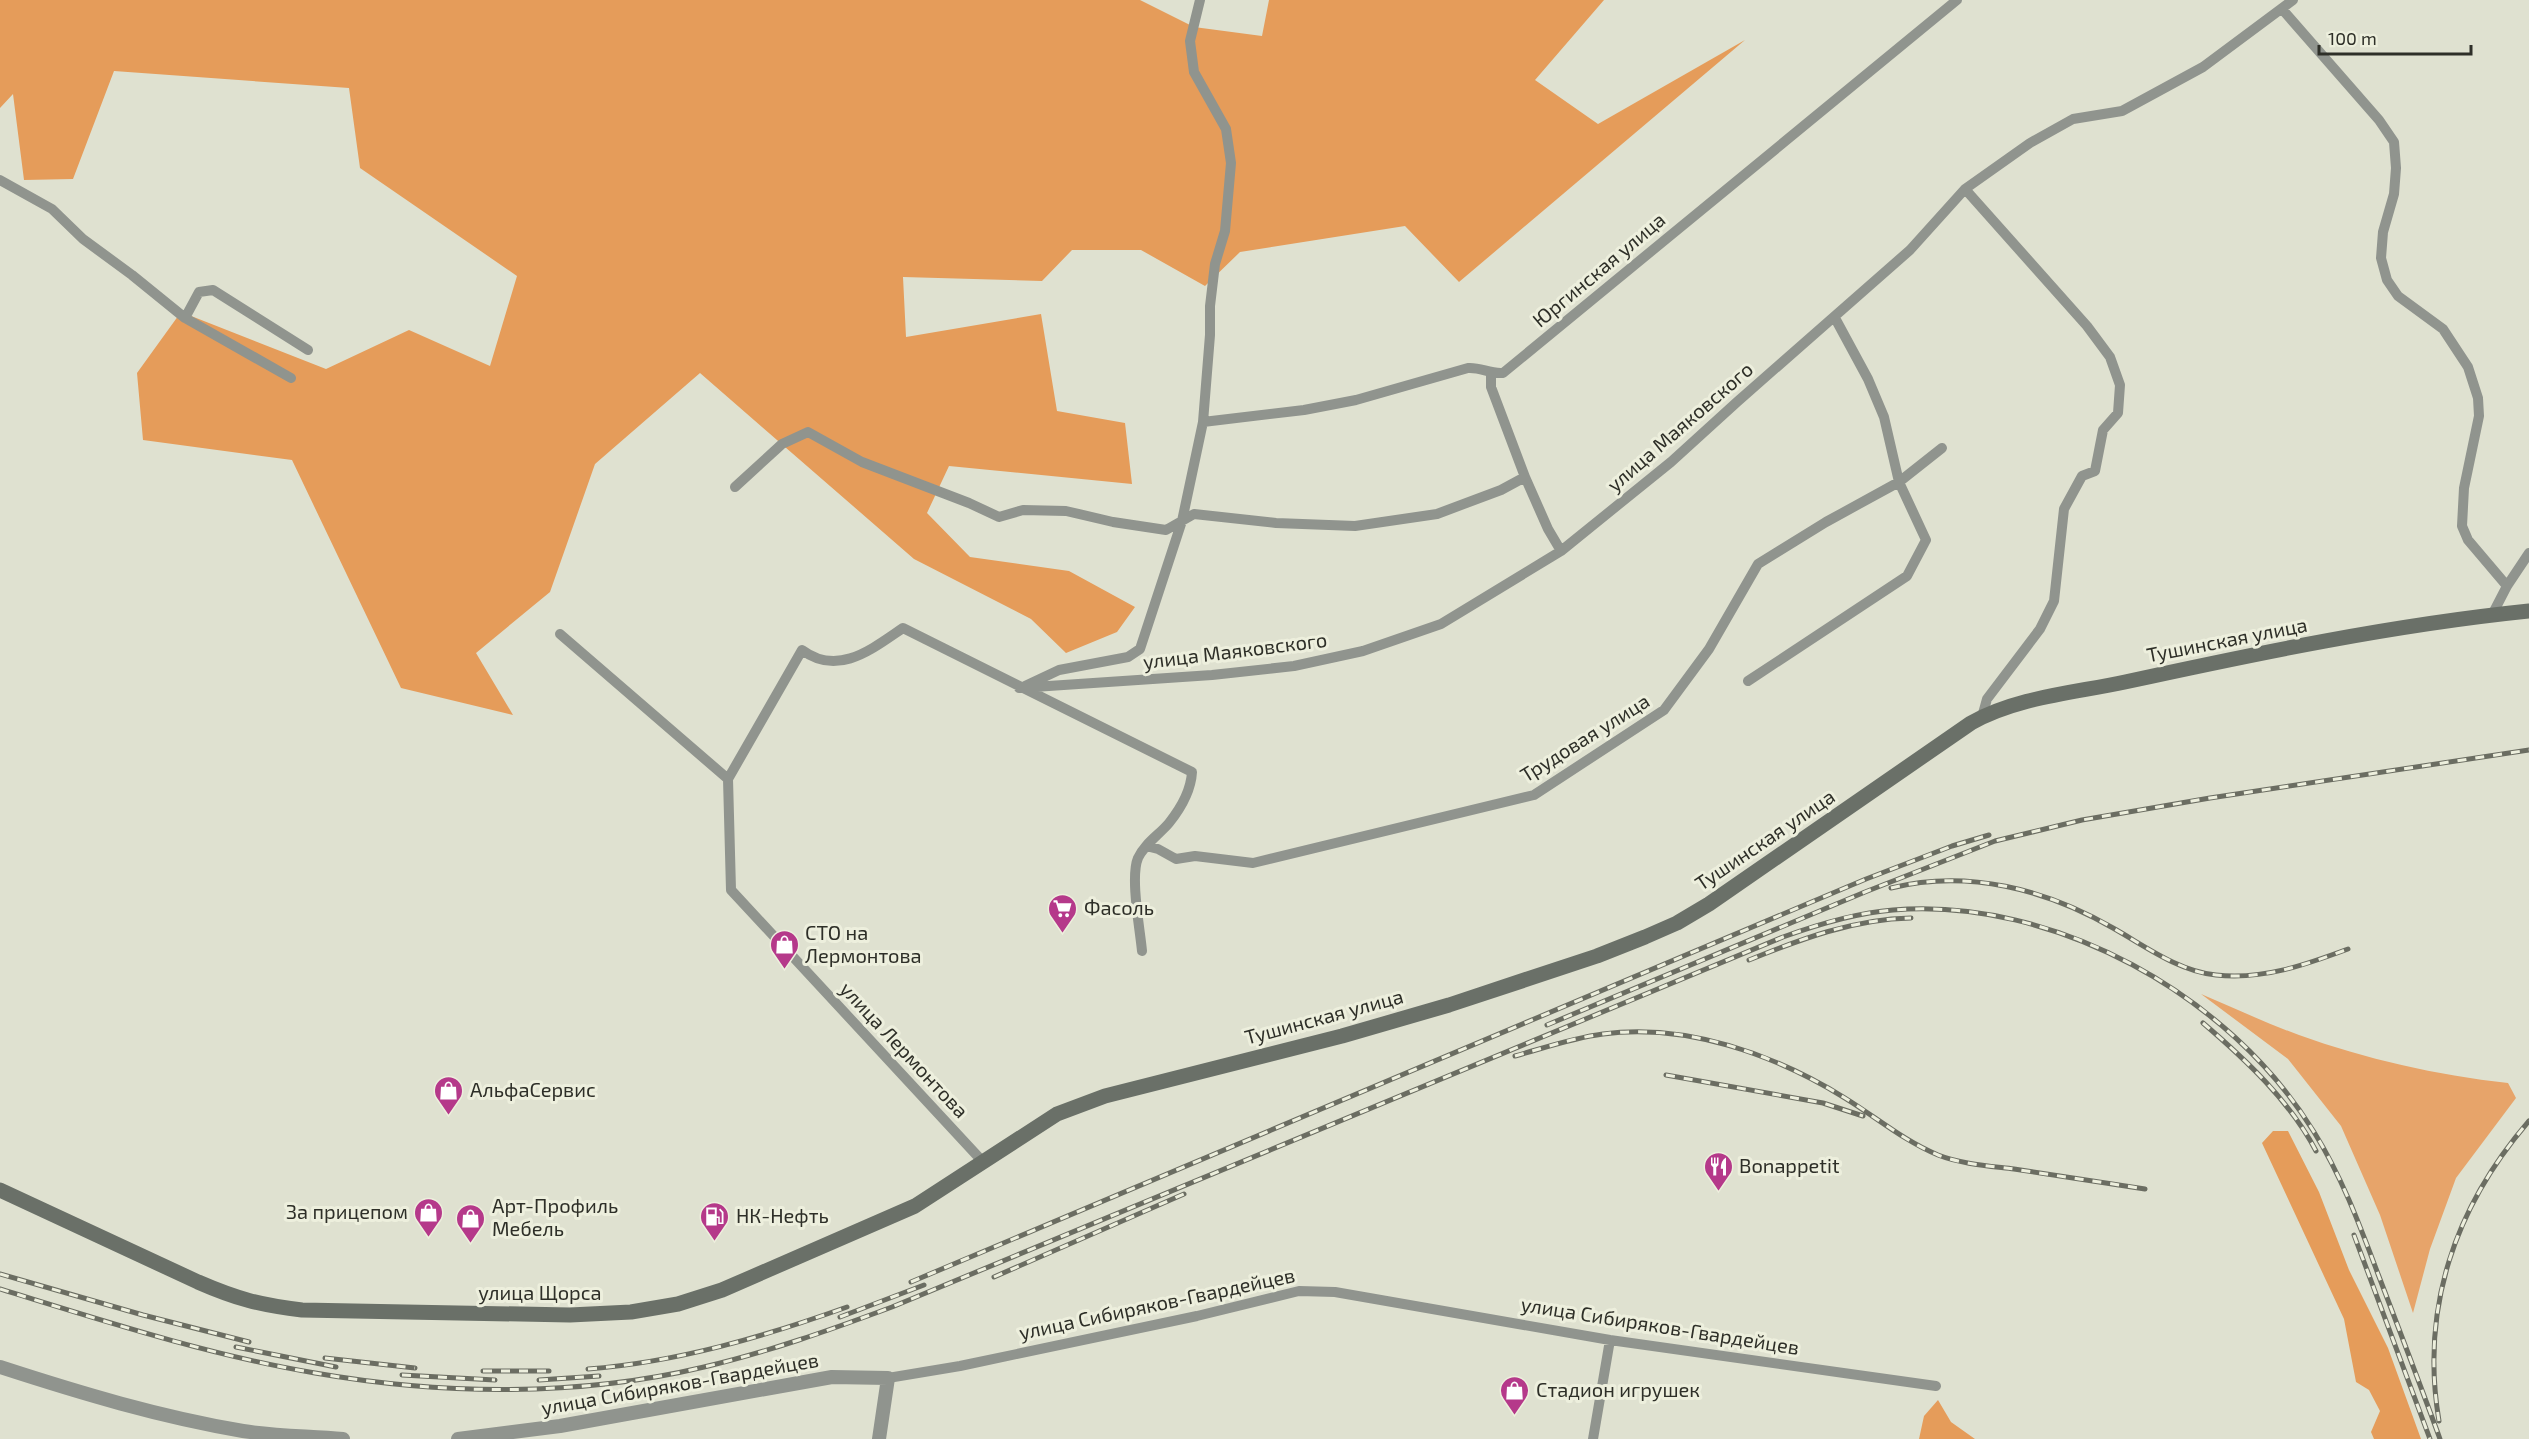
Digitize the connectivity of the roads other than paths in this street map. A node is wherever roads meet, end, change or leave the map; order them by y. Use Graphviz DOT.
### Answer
graph roads {
  1 [pos="1957,0"];
  2 [pos="2293,0"];
  3 [pos="1199,6"];
  4 [pos="2282,9"];
  5 [pos="0,180"];
  6 [pos="1965,189"];
  7 [pos="185,318"];
  8 [pos="1834,318"];
  9 [pos="308,350"];
  10 [pos="1491,374"];
  11 [pos="291,378"];
  12 [pos="1203,422"];
  13 [pos="1942,448"];
  14 [pos="1525,477"];
  15 [pos="1899,482"];
  16 [pos="735,487"];
  17 [pos="1182,521"];
  18 [pos="1561,552"];
  19 [pos="2529,554"];
  20 [pos="2506,585"];
  21 [pos="2529,611"];
  22 [pos="2492,615"];
  23 [pos="560,634"];
  24 [pos="1748,681"];
  25 [pos="1019,688"];
  26 [pos="1982,717"];
  27 [pos="728,779"];
  28 [pos="1146,846"];
  29 [pos="1142,951"];
  30 [pos="1057,1114"];
  31 [pos="984,1162"];
  32 [pos="0,1190"];
  33 [pos="1610,1340"];
  34 [pos="0,1367"];
  35 [pos="888,1378"];
  36 [pos="1936,1386"];
  37 [pos="343,1439"];
  38 [pos="458,1439"];
  39 [pos="879,1439"];
  40 [pos="1593,1439"];
  1 -- 10 [label="street, Юргинская улица"];
  2 -- 4 [label="street, улица Маяковского"];
  3 -- 12 [label="street"];
  4 -- 6 [label="street, улица Маяковского"];
  4 -- 20 [label="street"];
  5 -- 7 [label="street"];
  6 -- 8 [label="street, улица Маяковского"];
  6 -- 26 [label="street"];
  7 -- 9 [label="street"];
  7 -- 11 [label="street"];
  8 -- 15 [label="street"];
  8 -- 18 [label="street, улица Маяковского"];
  10 -- 12 [label="street"];
  10 -- 14 [label="street"];
  12 -- 17 [label="street"];
  13 -- 15 [label="street, Трудовая улица"];
  14 -- 17 [label="street"];
  14 -- 18 [label="street"];
  15 -- 24 [label="street"];
  15 -- 28 [label="street, Трудовая улица"];
  16 -- 17 [label="street"];
  17 -- 25 [label="street"];
  18 -- 25 [label="street, улица Маяковского"];
  19 -- 20 [label="street"];
  20 -- 22 [label="street"];
  21 -- 22 [label="main road, Тушинская улица"];
  22 -- 26 [label="main road, Тушинская улица"];
  23 -- 27 [label="street"];
  25 -- 27 [label="street"];
  25 -- 28 [label="street"];
  26 -- 30 [label="main road, Тушинская улица"];
  27 -- 31 [label="street, улица Лермонтова"];
  28 -- 29 [label="street"];
  30 -- 31 [label="main road, улица Щорса"];
  31 -- 32 [label="main road, улица Щорса"];
  33 -- 35 [label="street, улица Сибиряков-Гвардейцев"];
  33 -- 36 [label="street, улица Сибиряков-Гвардейцев"];
  33 -- 40 [label="street"];
  34 -- 37 [label="street"];
  35 -- 38 [label="street, улица Сибиряков-Гвардейцев"];
  35 -- 39 [label="street"];
}
